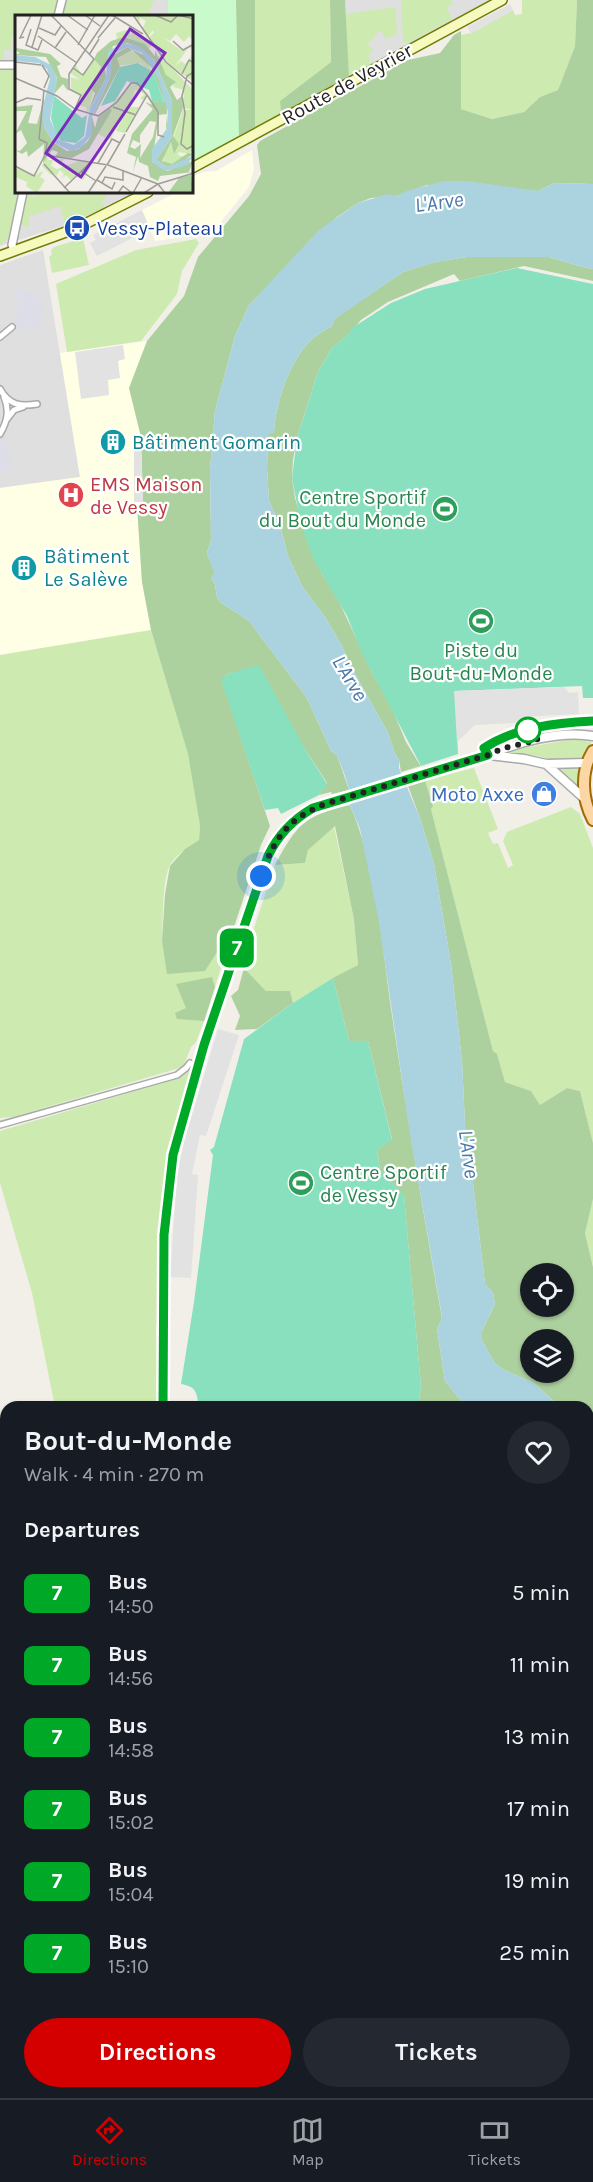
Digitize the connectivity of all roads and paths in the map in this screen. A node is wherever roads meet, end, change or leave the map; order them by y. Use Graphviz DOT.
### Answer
graph roads {
  1 [pos="62,0"];
  2 [pos="502,0"];
  3 [pos="58,15"];
  4 [pos="194,167"];
  5 [pos="23,194"];
  6 [pos="144,194"];
  7 [pos="14,251"];
  8 [pos="0,256"];
  9 [pos="12,327"];
  10 [pos="0,337"];
  11 [pos="0,389"];
  12 [pos="4,396"];
  13 [pos="38,404"];
  14 [pos="24,406"];
  15 [pos="7,419"];
  16 [pos="0,434"];
  17 [pos="593,736"];
  18 [pos="593,751"];
  19 [pos="488,755"];
  20 [pos="590,763"];
  21 [pos="546,764"];
  22 [pos="585,799"];
  23 [pos="593,820"];
  24 [pos="190,1063"];
  25 [pos="0,1125"];
  26 [pos="163,1401"];
  1 -- 3 [label="street"];
  2 -- 4 [label="main road, Route de Veyrier"];
  5 -- 7 [label="street"];
  6 -- 7 [label="main road"];
  7 -- 8 [label="main road"];
  9 -- 10 [label="street"];
  11 -- 12 [label="street"];
  12 -- 14 [label="street"];
  12 -- 15 [label="street"];
  13 -- 14 [label="street"];
  14 -- 15 [label="street"];
  15 -- 16 [label="street"];
  17 -- 19 [label="street"];
  18 -- 20 [label="main road"];
  19 -- 21 [label="street"];
  19 -- 26 [label="street"];
  20 -- 21 [label="street"];
  20 -- 22 [label="main road"];
  21 -- 22 [label="street"];
  22 -- 23 [label="main road"];
  24 -- 25 [label="street"];
}
